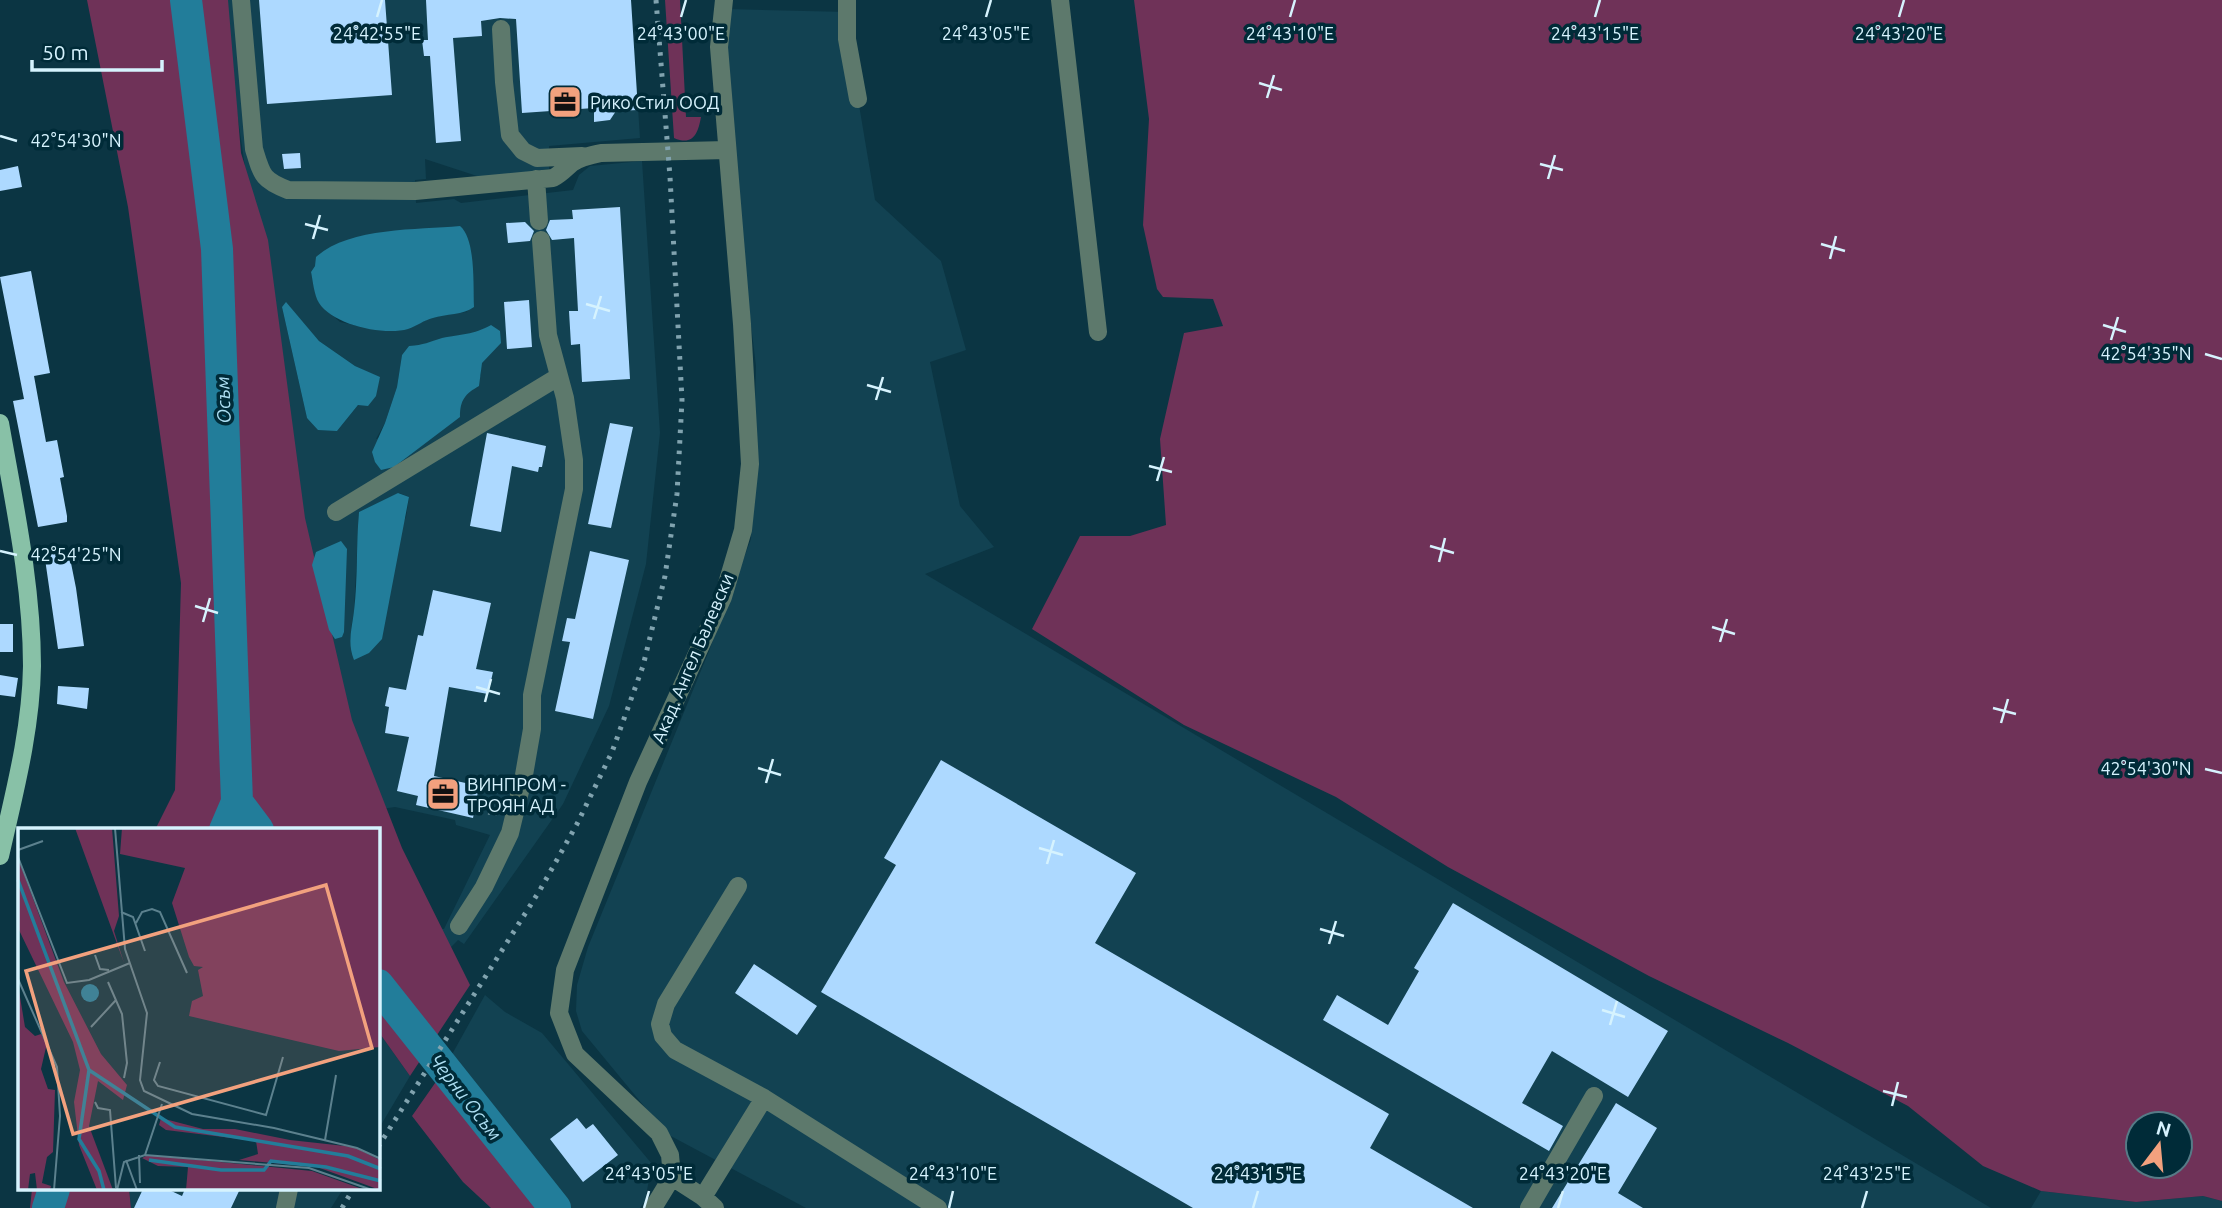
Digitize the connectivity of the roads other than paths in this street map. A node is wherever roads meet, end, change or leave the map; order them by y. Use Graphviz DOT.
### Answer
graph roads {
  1 [pos="241,0"];
  2 [pos="724,0"];
  3 [pos="847,0"];
  4 [pos="1060,0"];
  5 [pos="501,29"];
  6 [pos="858,99"];
  7 [pos="727,150"];
  8 [pos="586,156"];
  9 [pos="536,179"];
  10 [pos="539,221"];
  11 [pos="541,240"];
  12 [pos="1098,332"];
  13 [pos="558,377"];
  14 [pos="0,423"];
  15 [pos="336,512"];
  16 [pos="0,856"];
  17 [pos="738,886"];
  18 [pos="459,926"];
  19 [pos="1594,1096"];
  20 [pos="764,1098"];
  21 [pos="672,1177"];
  22 [pos="289,1190"];
  23 [pos="709,1202"];
  24 [pos="285,1208"];
  25 [pos="653,1208"];
  26 [pos="938,1208"];
  27 [pos="1529,1208"];
  1 -- 9 [label="street"];
  2 -- 7 [label="street, Акад. Ангел Балевски"];
  3 -- 6 [label="street"];
  4 -- 12 [label="street"];
  5 -- 8 [label="street"];
  7 -- 8 [label="street"];
  7 -- 21 [label="street, Акад. Ангел Балевски"];
  8 -- 9 [label="street"];
  9 -- 10 [label="street"];
  11 -- 13 [label="street"];
  13 -- 15 [label="street"];
  13 -- 18 [label="street"];
  14 -- 16 [label="main road"];
  17 -- 20 [label="street"];
  19 -- 27 [label="street"];
  20 -- 23 [label="street"];
  20 -- 26 [label="street"];
  21 -- 23 [label="street"];
  21 -- 25 [label="street"];
  22 -- 24 [label="street"];
}
